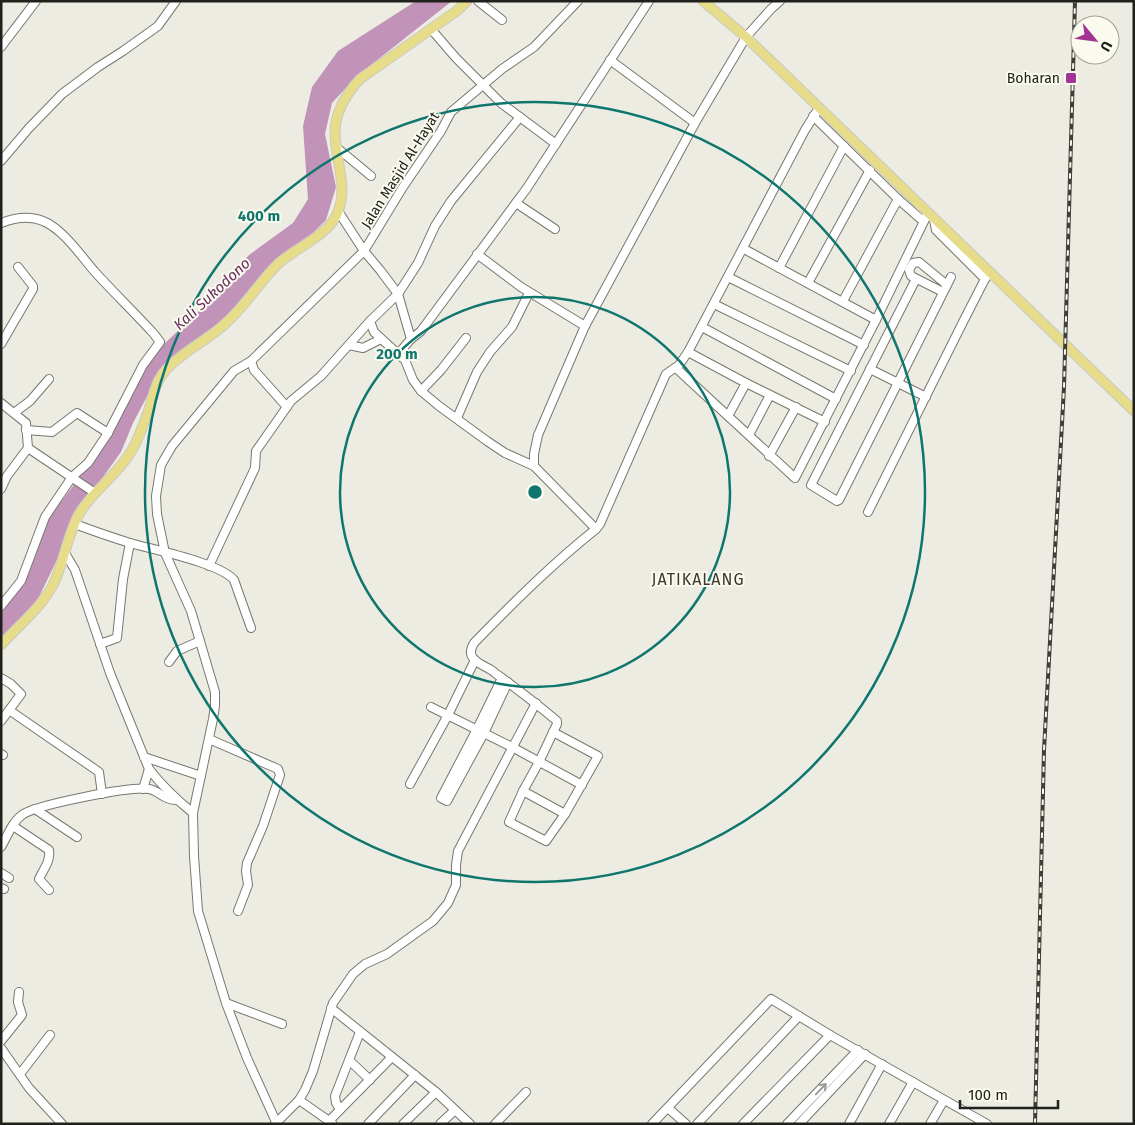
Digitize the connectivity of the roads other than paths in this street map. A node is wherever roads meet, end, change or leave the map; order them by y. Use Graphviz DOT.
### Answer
graph roads {
  1 [pos="36,1"];
  2 [pos="176,1"];
  3 [pos="467,1"];
  4 [pos="478,1"];
  5 [pos="578,1"];
  6 [pos="648,1"];
  7 [pos="703,1"];
  8 [pos="780,1"];
  9 [pos="502,20"];
  10 [pos="431,29"];
  11 [pos="746,38"];
  12 [pos="1,47"];
  13 [pos="610,60"];
  14 [pos="483,85"];
  15 [pos="820,108"];
  16 [pos="813,116"];
  17 [pos="520,117"];
  18 [pos="695,123"];
  19 [pos="556,144"];
  20 [pos="844,146"];
  21 [pos="336,147"];
  22 [pos="1,161"];
  23 [pos="870,170"];
  24 [pos="371,176"];
  25 [pos="898,199"];
  26 [pos="516,202"];
  27 [pos="338,211"];
  28 [pos="928,218"];
  29 [pos="1,223"];
  30 [pos="554,229"];
  31 [pos="744,249"];
  32 [pos="364,251"];
  33 [pos="477,254"];
  34 [pos="18,267"];
  35 [pos="779,268"];
  36 [pos="988,276"];
  37 [pos="728,277"];
  38 [pos="916,279"];
  39 [pos="808,283"];
  40 [pos="947,285"];
  41 [pos="529,293"];
  42 [pos="398,294"];
  43 [pos="843,301"];
  44 [pos="714,304"];
  45 [pos="876,320"];
  46 [pos="370,321"];
  47 [pos="585,326"];
  48 [pos="702,327"];
  49 [pos="381,338"];
  50 [pos="466,338"];
  51 [pos="411,339"];
  52 [pos="1,344"];
  53 [pos="349,344"];
  54 [pos="864,345"];
  55 [pos="688,352"];
  56 [pos="398,354"];
  57 [pos="252,361"];
  58 [pos="676,368"];
  59 [pos="870,369"];
  60 [pos="851,370"];
  61 [pos="49,379"];
  62 [pos="746,383"];
  63 [pos="898,383"];
  64 [pos="421,391"];
  65 [pos="770,395"];
  66 [pos="926,398"];
  67 [pos="836,399"];
  68 [pos="1,403"];
  69 [pos="287,407"];
  70 [pos="796,407"];
  71 [pos="1134,411"];
  72 [pos="14,413"];
  73 [pos="728,416"];
  74 [pos="457,418"];
  75 [pos="825,422"];
  76 [pos="26,430"];
  77 [pos="108,433"];
  78 [pos="749,436"];
  79 [pos="28,448"];
  80 [pos="769,456"];
  81 [pos="534,466"];
  82 [pos="73,478"];
  83 [pos="1,489"];
  84 [pos="94,492"];
  85 [pos="868,512"];
  86 [pos="75,524"];
  87 [pos="596,529"];
  88 [pos="130,543"];
  89 [pos="66,553"];
  90 [pos="165,554"];
  91 [pos="209,566"];
  92 [pos="1,606"];
  93 [pos="251,628"];
  94 [pos="200,641"];
  95 [pos="100,644"];
  96 [pos="1,645"];
  97 [pos="475,660"];
  98 [pos="168,662"];
  99 [pos="1,678"];
  100 [pos="505,680"];
  101 [pos="536,703"];
  102 [pos="431,707"];
  103 [pos="9,710"];
  104 [pos="448,715"];
  105 [pos="1,721"];
  106 [pos="480,731"];
  107 [pos="553,732"];
  108 [pos="209,738"];
  109 [pos="512,747"];
  110 [pos="144,757"];
  111 [pos="539,762"];
  112 [pos="149,768"];
  113 [pos="202,776"];
  114 [pos="410,784"];
  115 [pos="582,786"];
  116 [pos="143,790"];
  117 [pos="523,792"];
  118 [pos="102,794"];
  119 [pos="176,800"];
  120 [pos="35,809"];
  121 [pos="193,813"];
  122 [pos="565,814"];
  123 [pos="509,822"];
  124 [pos="12,826"];
  125 [pos="504,830"];
  126 [pos="77,837"];
  127 [pos="1,847"];
  128 [pos="1,874"];
  129 [pos="9,878"];
  130 [pos="49,890"];
  131 [pos="238,911"];
  132 [pos="19,992"];
  133 [pos="226,1003"];
  134 [pos="331,1008"];
  135 [pos="799,1016"];
  136 [pos="282,1024"];
  137 [pos="360,1032"];
  138 [pos="50,1035"];
  139 [pos="830,1035"];
  140 [pos="1,1041"];
  141 [pos="1,1048"];
  142 [pos="861,1052"];
  143 [pos="392,1057"];
  144 [pos="349,1060"];
  145 [pos="882,1064"];
  146 [pos="20,1074"];
  147 [pos="415,1076"];
  148 [pos="370,1080"];
  149 [pos="912,1082"];
  150 [pos="436,1092"];
  151 [pos="526,1092"];
  152 [pos="299,1100"];
  153 [pos="944,1100"];
  154 [pos="668,1108"];
  155 [pos="340,1110"];
  156 [pos="455,1110"];
  157 [pos="854,1115"];
  158 [pos="972,1115"];
  159 [pos="331,1122"];
  160 [pos="276,1123"];
  161 [pos="62,1124"];
  162 [pos="368,1124"];
  163 [pos="403,1124"];
  164 [pos="440,1124"];
  165 [pos="470,1124"];
  166 [pos="495,1124"];
  167 [pos="652,1124"];
  168 [pos="686,1124"];
  169 [pos="697,1124"];
  170 [pos="743,1124"];
  171 [pos="787,1124"];
  172 [pos="800,1124"];
  173 [pos="846,1124"];
  174 [pos="849,1124"];
  175 [pos="889,1124"];
  176 [pos="930,1124"];
  177 [pos="967,1124"];
  178 [pos="987,1124"];
  1 -- 12 [label="street"];
  2 -- 22 [label="street"];
  3 -- 10 [label="main road"];
  4 -- 9 [label="street"];
  5 -- 14 [label="street, Jalan Masjid Al-Hayat"];
  6 -- 13 [label="street"];
  7 -- 11 [label="main road"];
  8 -- 11 [label="street"];
  10 -- 14 [label="street"];
  10 -- 21 [label="main road"];
  11 -- 15 [label="main road"];
  11 -- 18 [label="street"];
  13 -- 18 [label="street"];
  13 -- 19 [label="street"];
  14 -- 17 [label="street"];
  14 -- 32 [label="street, Jalan Masjid Al-Hayat"];
  15 -- 16 [label="street"];
  15 -- 28 [label="main road"];
  16 -- 20 [label="street"];
  16 -- 31 [label="street"];
  17 -- 19 [label="street"];
  17 -- 42 [label="street"];
  18 -- 47 [label="street"];
  19 -- 26 [label="street"];
  20 -- 23 [label="street"];
  20 -- 35 [label="street"];
  21 -- 24 [label="street"];
  21 -- 27 [label="main road"];
  23 -- 25 [label="street"];
  23 -- 39 [label="street"];
  25 -- 28 [label="street"];
  25 -- 43 [label="street"];
  26 -- 30 [label="street"];
  26 -- 33 [label="street"];
  27 -- 32 [label="street"];
  27 -- 84 [label="main road"];
  28 -- 36 [label="main road"];
  28 -- 45 [label="street"];
  29 -- 77 [label="street"];
  31 -- 35 [label="street"];
  31 -- 37 [label="street"];
  32 -- 42 [label="street"];
  32 -- 57 [label="street, Jalan Masjid Al-Hayat"];
  33 -- 41 [label="street"];
  33 -- 51 [label="street"];
  34 -- 52 [label="street"];
  35 -- 39 [label="street"];
  36 -- 66 [label="street"];
  36 -- 71 [label="main road"];
  37 -- 44 [label="street"];
  37 -- 54 [label="street"];
  38 -- 40 [label="street"];
  38 -- 40 [label="street"];
  38 -- 59 [label="street"];
  39 -- 43 [label="street"];
  40 -- 63 [label="street"];
  41 -- 47 [label="street"];
  41 -- 74 [label="street"];
  42 -- 46 [label="street"];
  42 -- 51 [label="street"];
  43 -- 45 [label="street"];
  44 -- 48 [label="street"];
  44 -- 60 [label="street"];
  45 -- 54 [label="street"];
  46 -- 49 [label="street"];
  46 -- 53 [label="street"];
  47 -- 81 [label="street"];
  48 -- 55 [label="street"];
  48 -- 67 [label="street"];
  49 -- 53 [label="street"];
  49 -- 56 [label="street"];
  50 -- 64 [label="street"];
  51 -- 56 [label="street"];
  53 -- 69 [label="street"];
  54 -- 60 [label="street"];
  55 -- 58 [label="street"];
  55 -- 62 [label="street"];
  56 -- 64 [label="street"];
  57 -- 69 [label="street"];
  57 -- 90 [label="street, Jalan Masjid Al-Hayat"];
  58 -- 73 [label="street"];
  58 -- 87 [label="street"];
  59 -- 63 [label="street"];
  59 -- 63 [label="street"];
  60 -- 67 [label="street"];
  61 -- 72 [label="street"];
  62 -- 65 [label="street"];
  62 -- 73 [label="street"];
  63 -- 66 [label="street"];
  64 -- 74 [label="street"];
  65 -- 70 [label="street"];
  65 -- 78 [label="street"];
  66 -- 85 [label="street"];
  67 -- 75 [label="street"];
  68 -- 72 [label="street"];
  69 -- 91 [label="street"];
  70 -- 75 [label="street"];
  70 -- 80 [label="street"];
  72 -- 76 [label="street"];
  73 -- 78 [label="street"];
  74 -- 81 [label="street"];
  75 -- 80 [label="street"];
  76 -- 77 [label="street"];
  76 -- 79 [label="street"];
  77 -- 82 [label="street"];
  78 -- 80 [label="street"];
  79 -- 82 [label="street"];
  79 -- 83 [label="street"];
  81 -- 87 [label="street"];
  82 -- 84 [label="street"];
  82 -- 92 [label="street"];
  84 -- 86 [label="main road"];
  86 -- 88 [label="street"];
  86 -- 89 [label="main road"];
  87 -- 97 [label="street"];
  88 -- 90 [label="street"];
  88 -- 95 [label="street"];
  89 -- 95 [label="street"];
  89 -- 96 [label="main road"];
  90 -- 91 [label="street"];
  90 -- 94 [label="street, Jalan Masjid Al-Hayat"];
  91 -- 93 [label="street"];
  94 -- 98 [label="street"];
  94 -- 108 [label="street, Jalan Masjid Al-Hayat"];
  95 -- 110 [label="street"];
  97 -- 100 [label="street"];
  97 -- 104 [label="street"];
  99 -- 103 [label="street"];
  100 -- 101 [label="street"];
  100 -- 106 [label="street"];
  101 -- 107 [label="street"];
  101 -- 109 [label="street"];
  102 -- 104 [label="street"];
  103 -- 105 [label="street"];
  103 -- 118 [label="street"];
  104 -- 106 [label="street"];
  104 -- 114 [label="street"];
  106 -- 106 [label="street"];
  106 -- 109 [label="street"];
  107 -- 111 [label="street"];
  107 -- 115 [label="street"];
  108 -- 113 [label="street, Jalan Masjid Al-Hayat"];
  108 -- 131 [label="street"];
  109 -- 111 [label="street"];
  109 -- 134 [label="street"];
  110 -- 112 [label="street"];
  110 -- 113 [label="street"];
  111 -- 115 [label="street"];
  111 -- 117 [label="street"];
  112 -- 116 [label="street"];
  112 -- 119 [label="street"];
  113 -- 121 [label="street, Jalan Masjid Al-Hayat"];
  115 -- 122 [label="street"];
  116 -- 118 [label="street"];
  116 -- 119 [label="street"];
  117 -- 122 [label="street"];
  117 -- 123 [label="street"];
  118 -- 120 [label="street"];
  119 -- 121 [label="street"];
  120 -- 124 [label="street"];
  120 -- 126 [label="street"];
  121 -- 133 [label="street, Jalan Masjid Al-Hayat"];
  122 -- 123 [label="street"];
  123 -- 125 [label="street"];
  124 -- 127 [label="street"];
  124 -- 130 [label="street"];
  128 -- 129 [label="street"];
  132 -- 140 [label="street"];
  133 -- 136 [label="street"];
  133 -- 160 [label="street, Jalan Masjid Al-Hayat"];
  134 -- 137 [label="street"];
  134 -- 152 [label="street"];
  135 -- 139 [label="street"];
  135 -- 154 [label="street"];
  135 -- 169 [label="street"];
  137 -- 143 [label="street"];
  137 -- 144 [label="street"];
  138 -- 146 [label="street"];
  139 -- 142 [label="street"];
  139 -- 170 [label="street"];
  141 -- 146 [label="street"];
  142 -- 145 [label="street"];
  171 -- 142 [label="street, one-way"];
  142 -- 172 [label="street"];
  143 -- 147 [label="street"];
  143 -- 148 [label="street"];
  144 -- 148 [label="street"];
  144 -- 155 [label="street"];
  145 -- 149 [label="street"];
  145 -- 157 [label="street"];
  146 -- 161 [label="street"];
  147 -- 150 [label="street"];
  147 -- 162 [label="street"];
  148 -- 155 [label="street"];
  149 -- 153 [label="street"];
  149 -- 175 [label="street"];
  150 -- 156 [label="street"];
  150 -- 163 [label="street"];
  151 -- 166 [label="street"];
  152 -- 159 [label="street"];
  152 -- 160 [label="street"];
  153 -- 158 [label="street"];
  153 -- 176 [label="street"];
  154 -- 167 [label="street"];
  154 -- 168 [label="street"];
  155 -- 159 [label="street"];
  156 -- 164 [label="street"];
  156 -- 165 [label="street"];
  157 -- 173 [label="street"];
  157 -- 174 [label="street"];
  158 -- 177 [label="street"];
  158 -- 178 [label="street"];
}
